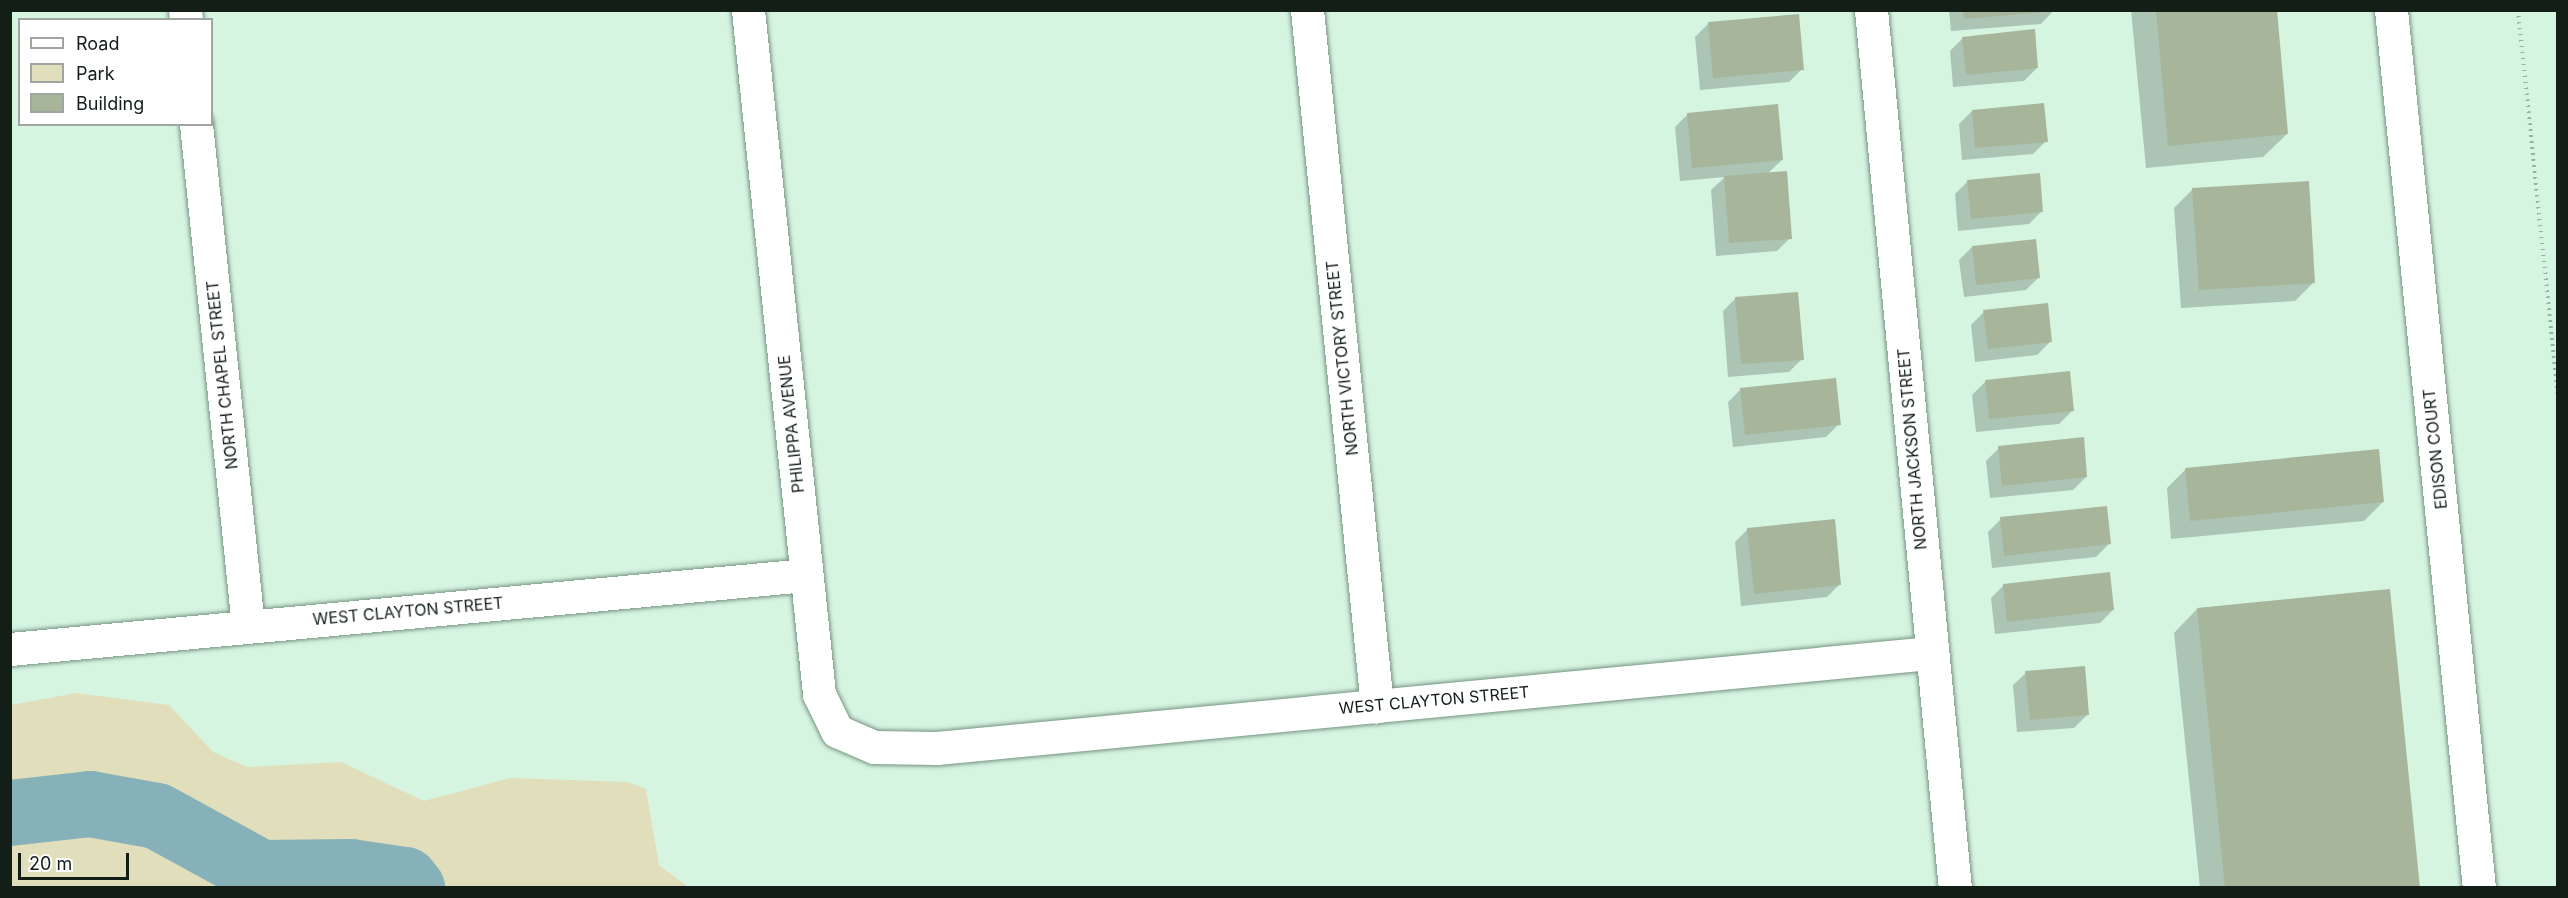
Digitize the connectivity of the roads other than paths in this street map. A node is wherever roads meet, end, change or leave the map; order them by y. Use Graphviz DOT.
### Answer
graph roads {
  1 [pos="748,10"];
  2 [pos="1307,10"];
  3 [pos="1871,10"];
  4 [pos="2391,10"];
  5 [pos="196,126"];
  6 [pos="806,575"];
  7 [pos="248,626"];
  8 [pos="10,649"];
  9 [pos="1931,653"];
  10 [pos="1377,706"];
  11 [pos="937,748"];
  12 [pos="1955,888"];
  13 [pos="2479,888"];
  1 -- 6 [label="street, PHILIPPA AVENUE"];
  2 -- 10 [label="street, NORTH VICTORY STREET"];
  3 -- 9 [label="street, NORTH JACKSON STREET"];
  4 -- 13 [label="street, EDISON COURT"];
  5 -- 7 [label="street, NORTH CHAPEL STREET"];
  6 -- 7 [label="street, WEST CLAYTON STREET"];
  6 -- 11 [label="street, PHILIPPA AVENUE"];
  7 -- 8 [label="street, WEST CLAYTON STREET"];
  9 -- 10 [label="street, WEST CLAYTON STREET"];
  9 -- 12 [label="street, NORTH JACKSON STREET"];
  10 -- 11 [label="street, WEST CLAYTON STREET"];
}
